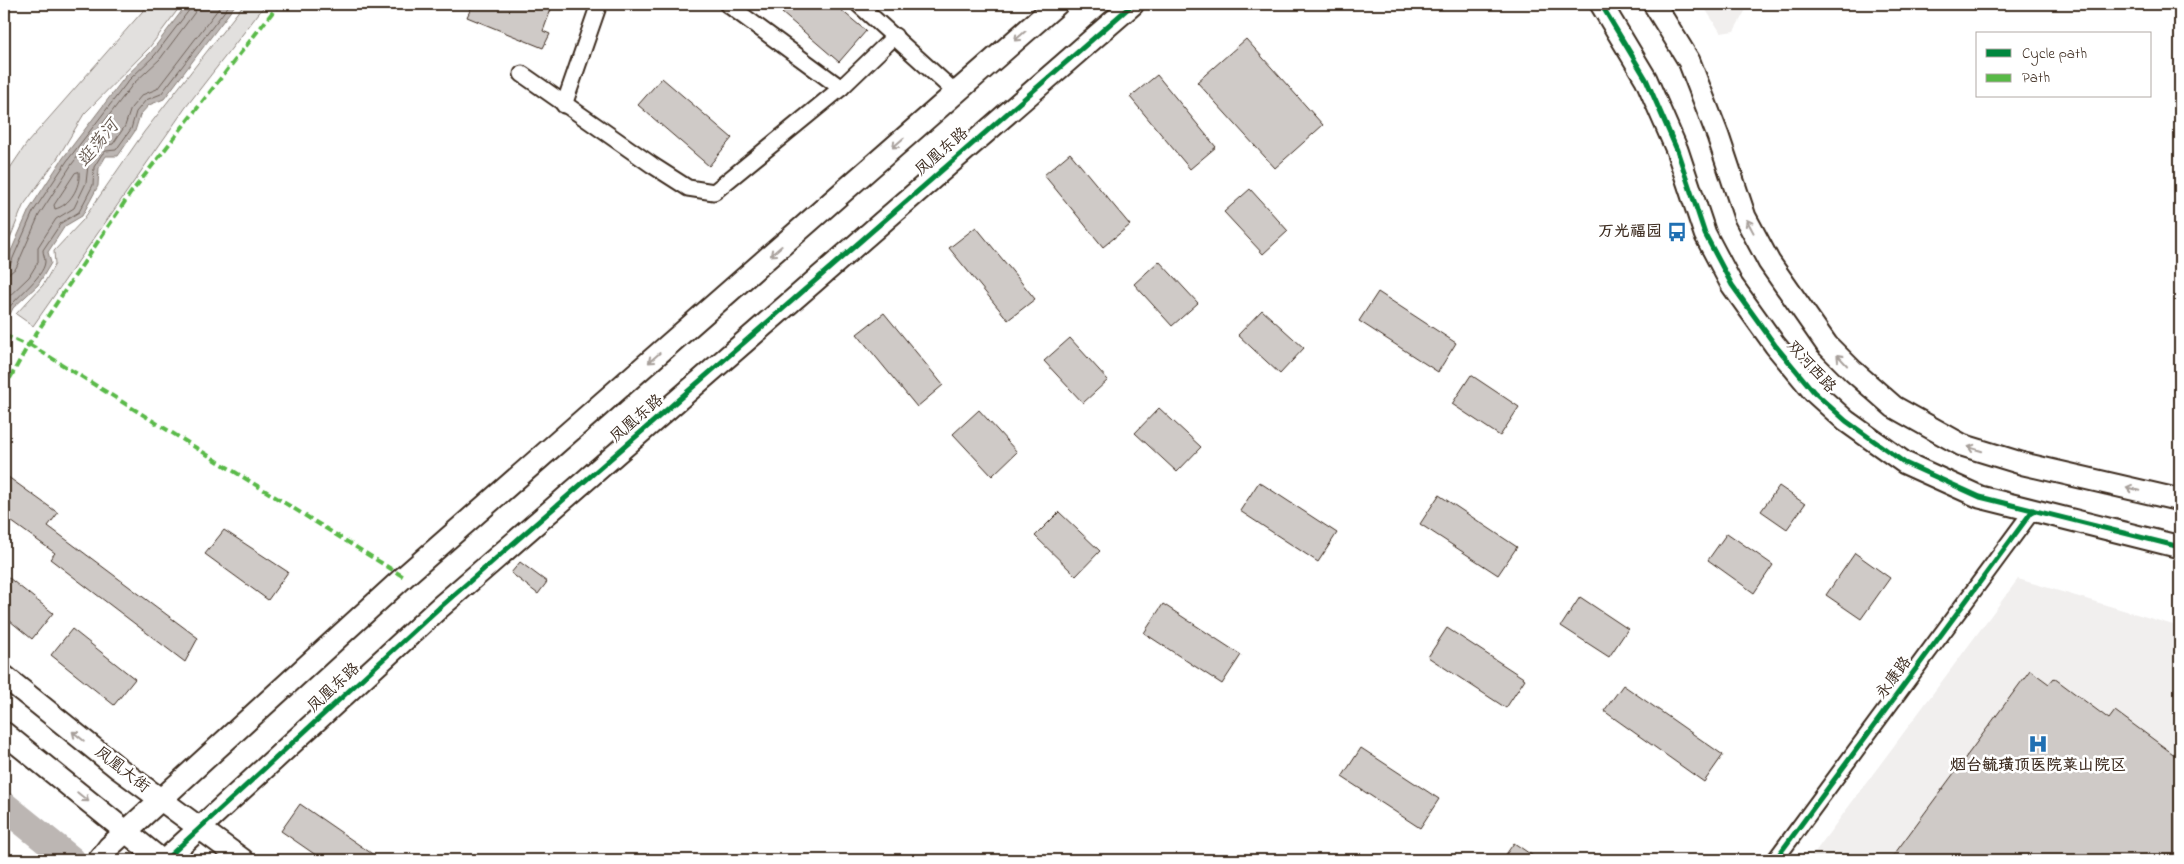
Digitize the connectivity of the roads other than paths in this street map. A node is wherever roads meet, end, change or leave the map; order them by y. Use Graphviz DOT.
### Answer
graph roads {
  1 [pos="599,4"];
  2 [pos="727,4"];
  3 [pos="858,4"];
  4 [pos="1056,4"];
  5 [pos="1133,4"];
  6 [pos="1601,4"];
  7 [pos="1654,4"];
  8 [pos="745,8"];
  9 [pos="894,36"];
  10 [pos="522,74"];
  11 [pos="841,88"];
  12 [pos="955,92"];
  13 [pos="564,105"];
  14 [pos="2180,500"];
  15 [pos="2033,510"];
  16 [pos="2180,547"];
  17 [pos="4,676"];
  18 [pos="4,733"];
  19 [pos="162,800"];
  20 [pos="200,829"];
  21 [pos="126,832"];
  22 [pos="99,860"];
  23 [pos="163,860"];
  24 [pos="243,860"];
  25 [pos="1775,860"];
  1 -- 13 [label="street"];
  2 -- 8 [label="street"];
  3 -- 9 [label="street"];
  4 -- 12 [label="street, 凤凰东路, one-way"];
  5 -- 20 [label="street, 凤凰东路"];
  6 -- 15 [label="street, 双河西路"];
  14 -- 7 [label="street, 双河西路, one-way"];
  8 -- 11 [label="street"];
  9 -- 11 [label="street"];
  9 -- 12 [label="street"];
  10 -- 13 [label="street"];
  11 -- 13 [label="street"];
  12 -- 19 [label="street, 凤凰东路, one-way"];
  15 -- 16 [label="street, 双河西路"];
  15 -- 25 [label="street, 永康路"];
  19 -- 17 [label="street, 凤凰大街, one-way"];
  18 -- 21 [label="street, one-way"];
  19 -- 20 [label="street, 凤凰大街"];
  19 -- 21 [label="street, 凤凰东路"];
  20 -- 23 [label="street, 凤凰东路"];
  20 -- 24 [label="street, 凤凰大街"];
  21 -- 22 [label="street, 凤凰东路"];
  21 -- 23 [label="street"];
}
